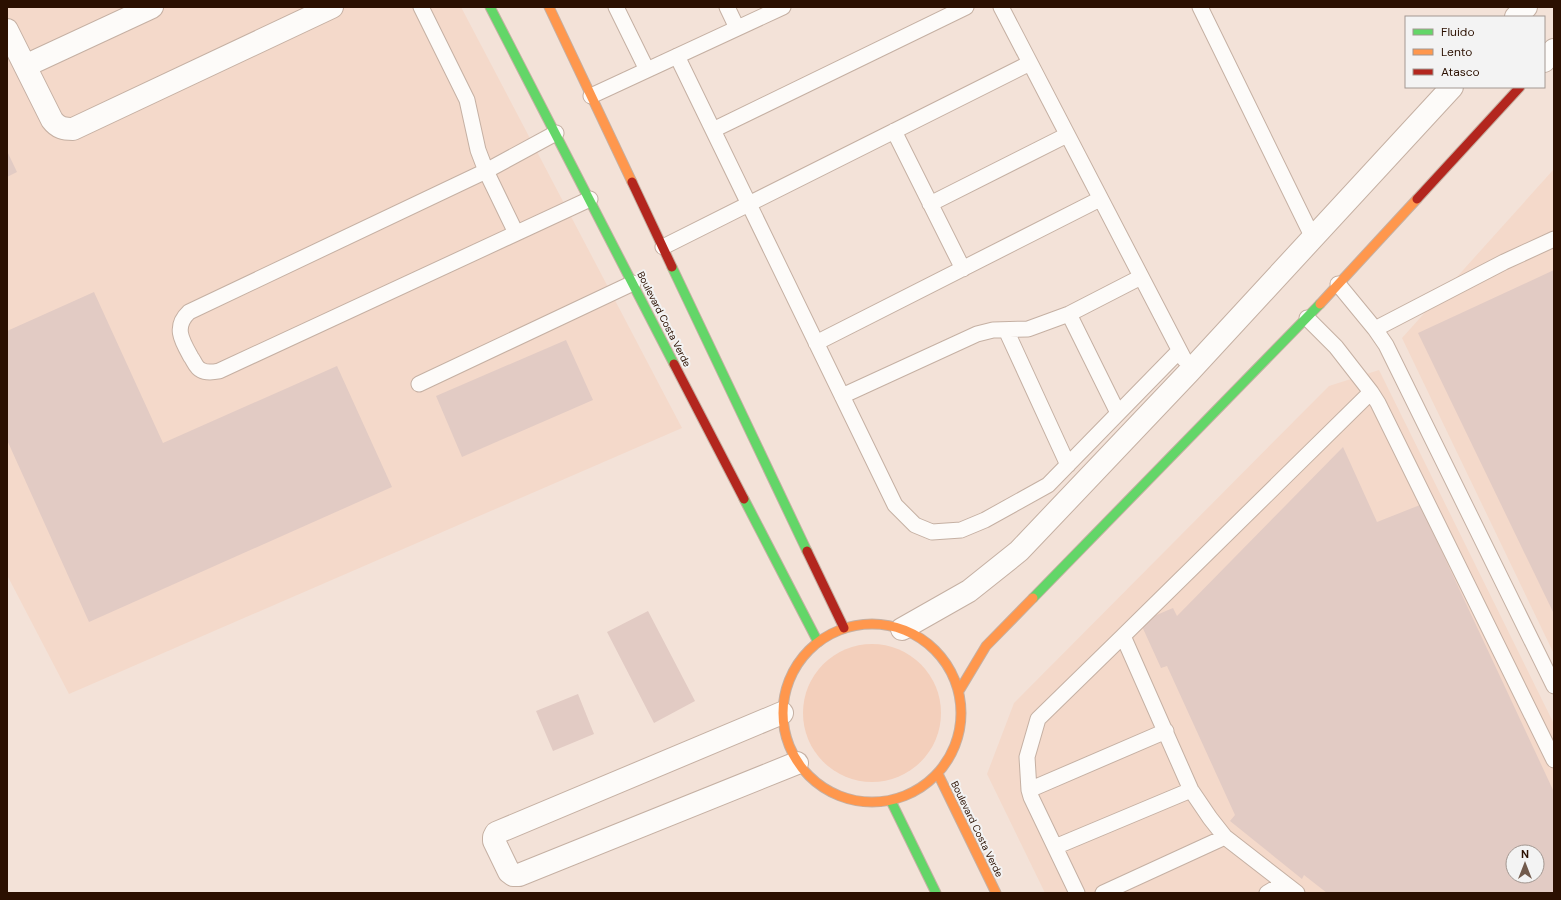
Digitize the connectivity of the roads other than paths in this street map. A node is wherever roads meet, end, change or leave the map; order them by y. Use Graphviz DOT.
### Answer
graph roads {
  1 [pos="152,7"];
  2 [pos="332,7"];
  3 [pos="421,7"];
  4 [pos="490,7"];
  5 [pos="549,7"];
  6 [pos="616,7"];
  7 [pos="727,7"];
  8 [pos="783,7"];
  9 [pos="966,7"];
  10 [pos="1000,7"];
  11 [pos="1200,7"];
  12 [pos="1526,7"];
  13 [pos="1517,16"];
  14 [pos="737,28"];
  15 [pos="7,30"];
  16 [pos="1554,50"];
  17 [pos="677,56"];
  18 [pos="1545,60"];
  19 [pos="1030,63"];
  20 [pos="25,66"];
  21 [pos="647,70"];
  22 [pos="1451,88"];
  23 [pos="1519,88"];
  24 [pos="591,96"];
  25 [pos="713,130"];
  26 [pos="894,131"];
  27 [pos="556,133"];
  28 [pos="1067,135"];
  29 [pos="486,171"];
  30 [pos="1100,199"];
  31 [pos="590,200"];
  32 [pos="748,204"];
  33 [pos="930,204"];
  34 [pos="516,234"];
  35 [pos="1313,238"];
  36 [pos="1554,238"];
  37 [pos="663,246"];
  38 [pos="963,269"];
  39 [pos="1141,277"];
  40 [pos="633,283"];
  41 [pos="1338,284"];
  42 [pos="1069,314"];
  43 [pos="1307,318"];
  44 [pos="1375,328"];
  45 [pos="1006,330"];
  46 [pos="816,343"];
  47 [pos="1179,351"];
  48 [pos="1190,371"];
  49 [pos="419,384"];
  50 [pos="1371,392"];
  51 [pos="842,396"];
  52 [pos="1118,413"];
  53 [pos="1068,464"];
  54 [pos="844,628"];
  55 [pos="902,629"];
  56 [pos="1123,636"];
  57 [pos="818,642"];
  58 [pos="1554,686"];
  59 [pos="959,691"];
  60 [pos="782,713"];
  61 [pos="1166,731"];
  62 [pos="1554,760"];
  63 [pos="797,763"];
  64 [pos="938,774"];
  65 [pos="1029,790"];
  66 [pos="1191,790"];
  67 [pos="891,801"];
  68 [pos="1225,837"];
  69 [pos="1055,847"];
  70 [pos="1284,883"];
  71 [pos="936,893"];
  72 [pos="996,893"];
  73 [pos="1077,893"];
  74 [pos="1103,893"];
  75 [pos="1267,893"];
  76 [pos="1297,893"];
  1 -- 20 [label="street"];
  2 -- 20 [label="street"];
  3 -- 29 [label="lane"];
  4 -- 27 [label="street, Boulevard Costa Verde"];
  5 -- 24 [label="street"];
  6 -- 21 [label="lane"];
  7 -- 14 [label="lane"];
  8 -- 14 [label="lane"];
  9 -- 25 [label="lane"];
  10 -- 19 [label="lane"];
  11 -- 35 [label="lane"];
  12 -- 13 [label="street"];
  14 -- 17 [label="lane"];
  15 -- 20 [label="street"];
  16 -- 18 [label="street"];
  17 -- 21 [label="lane"];
  17 -- 25 [label="lane"];
  19 -- 26 [label="lane"];
  19 -- 28 [label="lane"];
  21 -- 24 [label="lane"];
  22 -- 35 [label="street"];
  23 -- 41 [label="street"];
  24 -- 37 [label="street"];
  25 -- 32 [label="lane"];
  26 -- 32 [label="lane"];
  26 -- 33 [label="lane"];
  27 -- 29 [label="lane"];
  27 -- 31 [label="street, Boulevard Costa Verde"];
  28 -- 30 [label="lane"];
  28 -- 33 [label="lane"];
  29 -- 34 [label="lane"];
  29 -- 34 [label="lane"];
  30 -- 38 [label="lane"];
  30 -- 39 [label="lane"];
  31 -- 34 [label="lane"];
  31 -- 40 [label="street, Boulevard Costa Verde"];
  32 -- 37 [label="lane"];
  32 -- 46 [label="lane"];
  33 -- 38 [label="lane"];
  35 -- 48 [label="street"];
  36 -- 44 [label="lane"];
  37 -- 54 [label="street"];
  38 -- 46 [label="lane"];
  39 -- 42 [label="lane"];
  39 -- 47 [label="lane"];
  40 -- 49 [label="lane"];
  40 -- 57 [label="street, Boulevard Costa Verde"];
  41 -- 43 [label="street"];
  41 -- 44 [label="lane"];
  42 -- 45 [label="lane"];
  42 -- 52 [label="lane"];
  43 -- 50 [label="lane"];
  43 -- 59 [label="street"];
  44 -- 58 [label="lane"];
  45 -- 51 [label="lane"];
  45 -- 53 [label="lane"];
  46 -- 51 [label="lane"];
  47 -- 48 [label="lane"];
  47 -- 52 [label="lane"];
  48 -- 55 [label="street"];
  50 -- 56 [label="lane"];
  50 -- 62 [label="lane"];
  51 -- 53 [label="lane"];
  52 -- 53 [label="lane"];
  54 -- 55 [label="street"];
  54 -- 57 [label="street"];
  55 -- 59 [label="street"];
  56 -- 61 [label="lane"];
  56 -- 65 [label="lane"];
  57 -- 60 [label="street"];
  59 -- 64 [label="street"];
  60 -- 63 [label="street"];
  60 -- 63 [label="street"];
  61 -- 65 [label="lane"];
  61 -- 66 [label="lane"];
  63 -- 67 [label="street"];
  64 -- 67 [label="street"];
  64 -- 72 [label="street, Boulevard Costa Verde"];
  65 -- 69 [label="lane"];
  66 -- 68 [label="lane"];
  66 -- 69 [label="lane"];
  67 -- 71 [label="street"];
  68 -- 70 [label="lane"];
  68 -- 74 [label="lane"];
  69 -- 73 [label="lane"];
  70 -- 75 [label="lane"];
  70 -- 76 [label="lane"];
}
